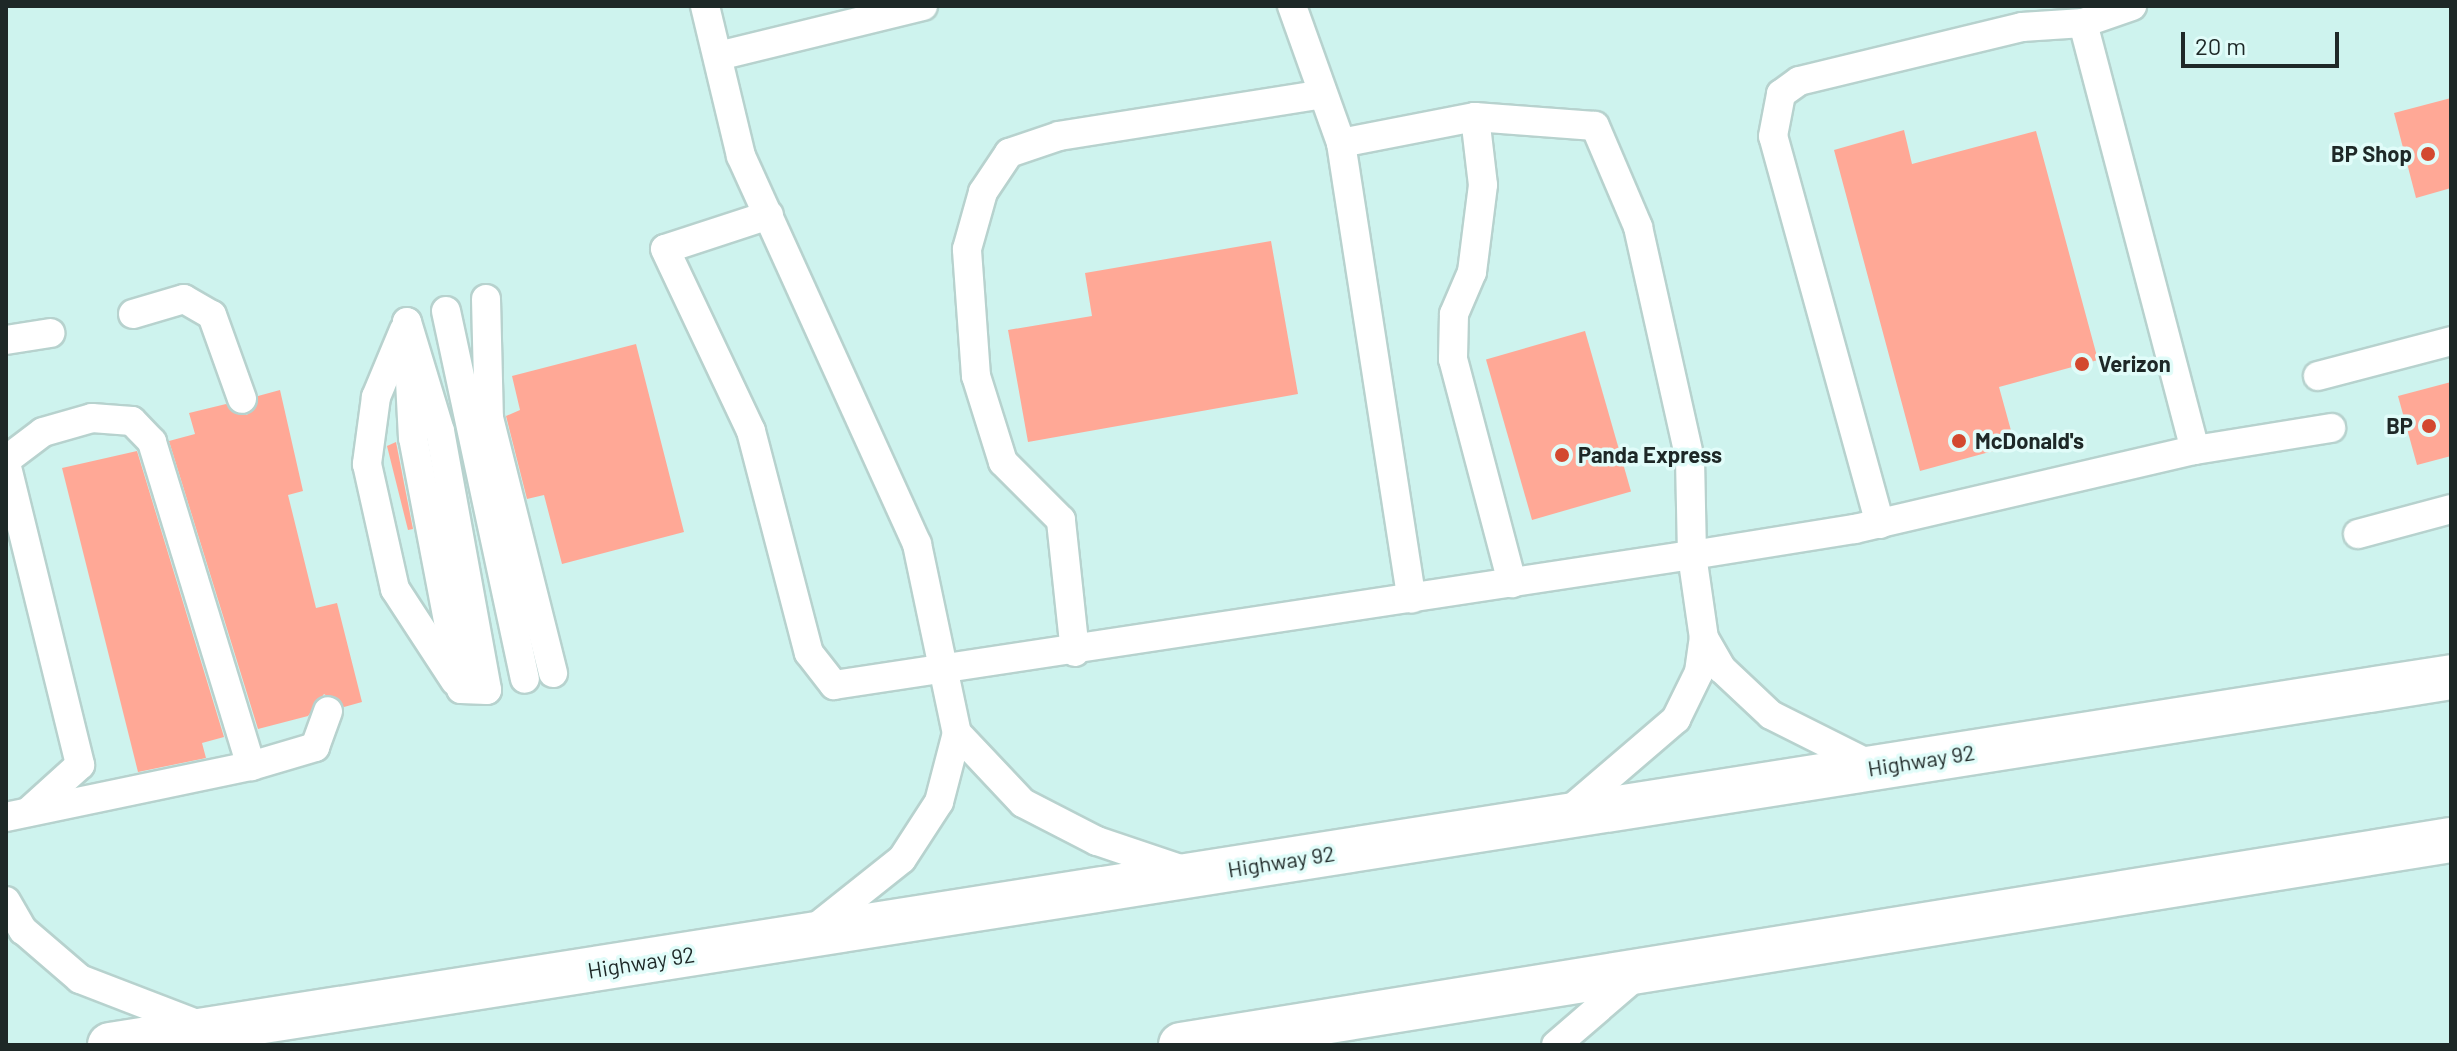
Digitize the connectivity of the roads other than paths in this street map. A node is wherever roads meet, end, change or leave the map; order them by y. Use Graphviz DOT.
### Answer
graph roads {
  1 [pos="705,6"];
  2 [pos="923,6"];
  3 [pos="1292,6"];
  4 [pos="2132,6"];
  5 [pos="2083,23"];
  6 [pos="718,56"];
  7 [pos="1323,94"];
  8 [pos="1475,117"];
  9 [pos="1341,143"];
  10 [pos="769,215"];
  11 [pos="486,299"];
  12 [pos="446,311"];
  13 [pos="133,314"];
  14 [pos="50,333"];
  15 [pos="6,340"];
  16 [pos="2451,341"];
  17 [pos="2318,376"];
  18 [pos="242,399"];
  19 [pos="2331,428"];
  20 [pos="2195,450"];
  21 [pos="6,461"];
  22 [pos="2451,509"];
  23 [pos="1880,524"];
  24 [pos="2358,534"];
  25 [pos="1692,555"];
  26 [pos="1512,583"];
  27 [pos="1412,599"];
  28 [pos="1704,638"];
  29 [pos="1075,652"];
  30 [pos="943,671"];
  31 [pos="553,673"];
  32 [pos="2451,677"];
  33 [pos="525,679"];
  34 [pos="474,689"];
  35 [pos="328,711"];
  36 [pos="957,733"];
  37 [pos="251,766"];
  38 [pos="1876,767"];
  39 [pos="17,814"];
  40 [pos="1560,817"];
  41 [pos="2451,840"];
  42 [pos="1196,874"];
  43 [pos="6,900"];
  44 [pos="805,936"];
  45 [pos="1643,971"];
  46 [pos="211,1029"];
  47 [pos="1276,1039"];
  48 [pos="110,1045"];
  49 [pos="1181,1045"];
  50 [pos="1556,1045"];
  1 -- 6 [label="lane"];
  2 -- 6 [label="lane"];
  3 -- 7 [label="lane"];
  4 -- 5 [label="lane"];
  5 -- 20 [label="lane"];
  5 -- 23 [label="lane"];
  6 -- 10 [label="lane"];
  7 -- 9 [label="lane"];
  7 -- 29 [label="lane"];
  8 -- 9 [label="lane"];
  8 -- 25 [label="lane"];
  8 -- 26 [label="lane"];
  9 -- 27 [label="lane"];
  10 -- 30 [label="lane"];
  10 -- 30 [label="lane"];
  11 -- 31 [label="lane"];
  12 -- 33 [label="lane"];
  13 -- 18 [label="lane"];
  14 -- 15 [label="lane"];
  16 -- 17 [label="lane"];
  19 -- 20 [label="lane"];
  20 -- 23 [label="lane"];
  21 -- 37 [label="lane"];
  21 -- 39 [label="lane"];
  22 -- 24 [label="lane"];
  23 -- 25 [label="lane"];
  25 -- 26 [label="lane"];
  25 -- 28 [label="lane"];
  26 -- 27 [label="lane"];
  27 -- 29 [label="lane"];
  28 -- 38 [label="lane"];
  28 -- 40 [label="lane"];
  29 -- 30 [label="lane"];
  30 -- 36 [label="lane"];
  32 -- 38 [label="main road, Highway 92"];
  34 -- 34 [label="lane"];
  35 -- 37 [label="lane"];
  36 -- 42 [label="lane"];
  36 -- 44 [label="lane"];
  37 -- 39 [label="lane"];
  38 -- 40 [label="main road, Highway 92"];
  40 -- 42 [label="main road, Highway 92"];
  41 -- 45 [label="main road"];
  42 -- 44 [label="main road, Highway 92"];
  43 -- 46 [label="lane"];
  44 -- 46 [label="main road, Highway 92"];
  45 -- 47 [label="main road"];
  45 -- 50 [label="lane"];
  46 -- 48 [label="main road, Highway 92"];
  47 -- 49 [label="main road"];
}
